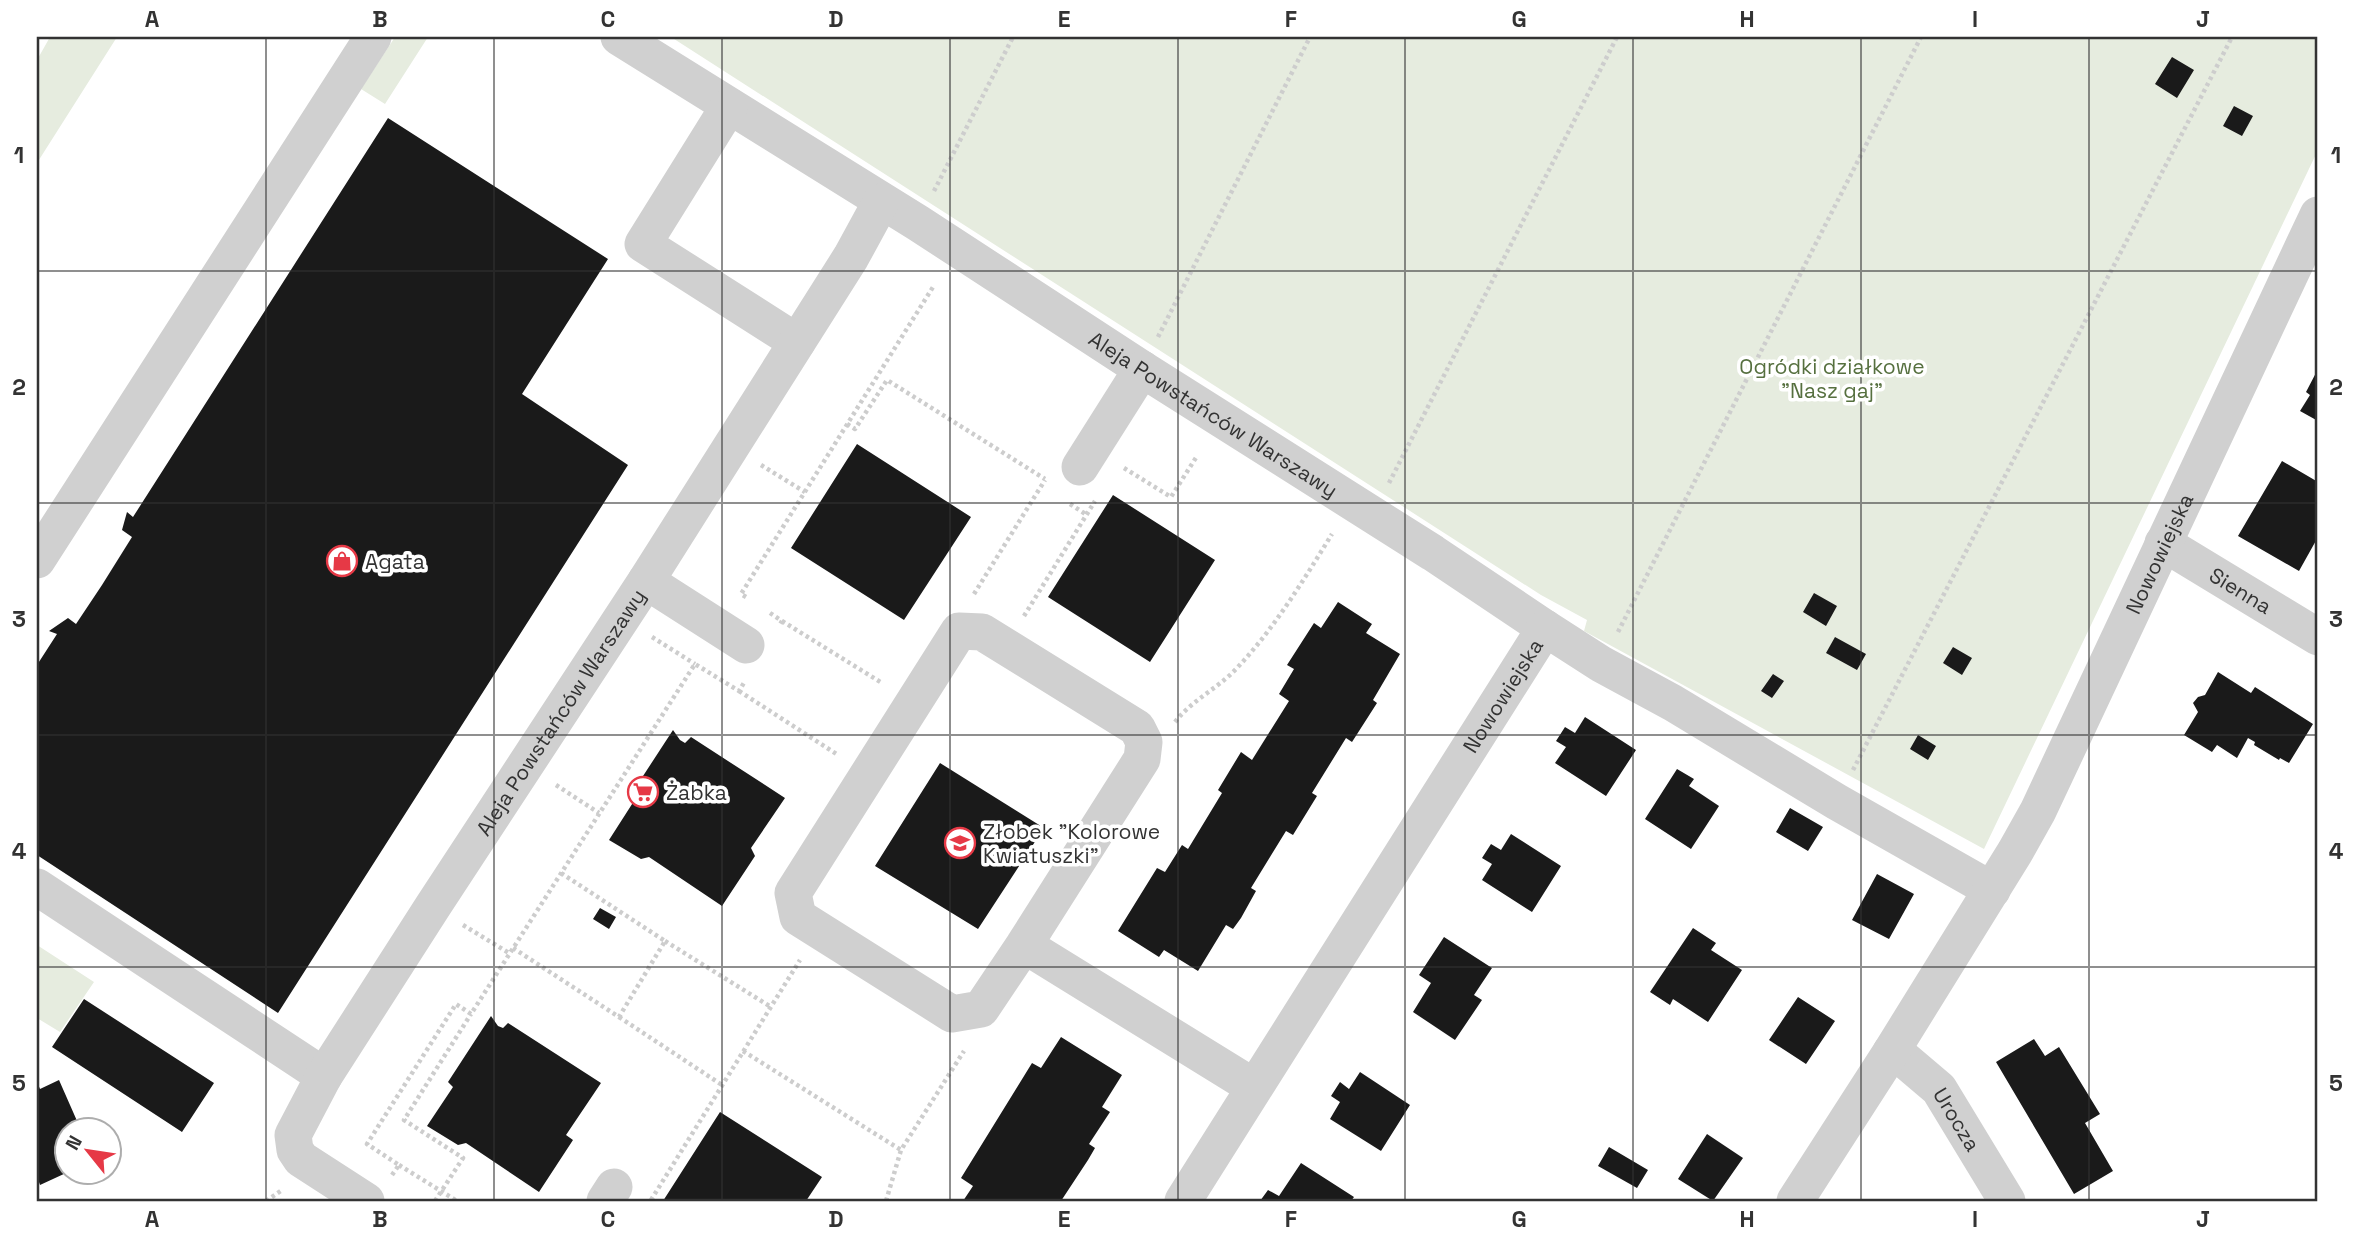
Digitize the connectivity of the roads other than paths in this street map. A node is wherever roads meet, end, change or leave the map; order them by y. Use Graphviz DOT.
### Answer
graph roads {
  1 [pos="373,37"];
  2 [pos="619,37"];
  3 [pos="729,106"];
  4 [pos="881,202"];
  5 [pos="2318,215"];
  6 [pos="797,342"];
  7 [pos="1142,369"];
  8 [pos="1077,477"];
  9 [pos="2163,543"];
  10 [pos="37,560"];
  11 [pos="646,580"];
  12 [pos="1545,628"];
  13 [pos="2318,637"];
  14 [pos="755,652"];
  15 [pos="37,887"];
  16 [pos="1992,890"];
  17 [pos="1024,945"];
  18 [pos="1891,1052"];
  19 [pos="324,1076"];
  20 [pos="1254,1087"];
  21 [pos="377,1192"];
  22 [pos="1183,1201"];
  23 [pos="1794,1201"];
  24 [pos="2007,1201"];
  1 -- 10 [label="street"];
  2 -- 3 [label="street, Aleja Powstańców Warszawy"];
  3 -- 4 [label="street, Aleja Powstańców Warszawy"];
  3 -- 6 [label="street"];
  4 -- 6 [label="street, Aleja Powstańców Warszawy"];
  4 -- 7 [label="street, Aleja Powstańców Warszawy"];
  5 -- 9 [label="street, Nowowiejska"];
  6 -- 11 [label="street, Aleja Powstańców Warszawy"];
  7 -- 8 [label="street"];
  7 -- 12 [label="street, Aleja Powstańców Warszawy"];
  9 -- 13 [label="street, Sienna"];
  9 -- 16 [label="street, Nowowiejska"];
  11 -- 14 [label="street"];
  11 -- 19 [label="street, Aleja Powstańców Warszawy"];
  12 -- 16 [label="street, Nowowiejska"];
  12 -- 20 [label="street, Nowowiejska"];
  15 -- 19 [label="street"];
  16 -- 18 [label="street, Nowowiejska"];
  17 -- 17 [label="street"];
  17 -- 20 [label="street"];
  18 -- 23 [label="street, Nowowiejska"];
  18 -- 24 [label="street, Urocza"];
  19 -- 21 [label="street, Aleja Powstańców Warszawy"];
  20 -- 22 [label="street, Nowowiejska"];
}
